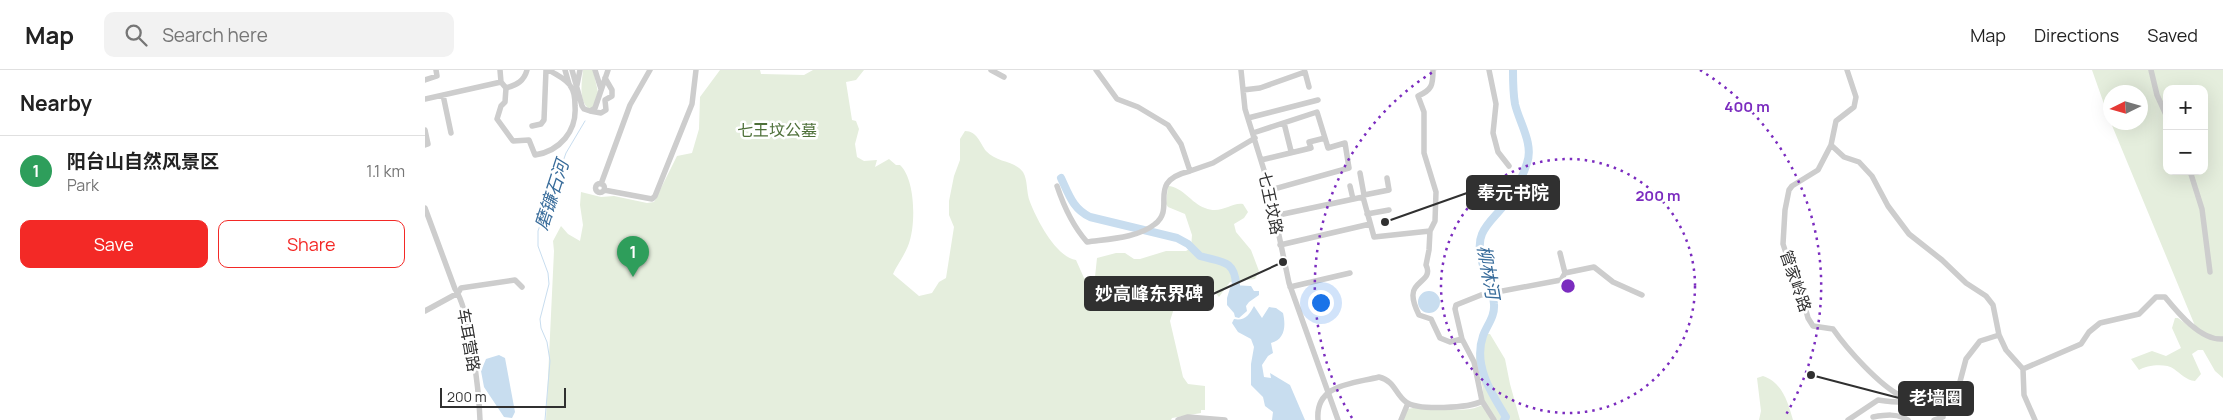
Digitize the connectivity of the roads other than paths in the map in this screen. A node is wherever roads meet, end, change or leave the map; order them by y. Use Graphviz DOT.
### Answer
graph roads {
  1 [pos="436,70"];
  2 [pos="499,70"];
  3 [pos="527,70"];
  4 [pos="547,70"];
  5 [pos="565,70"];
  6 [pos="572,70"];
  7 [pos="580,70"];
  8 [pos="595,70"];
  9 [pos="607,70"];
  10 [pos="650,70"];
  11 [pos="696,70"];
  12 [pos="991,70"];
  13 [pos="1096,70"];
  14 [pos="1241,70"];
  15 [pos="1433,70"];
  16 [pos="1489,70"];
  17 [pos="1847,70"];
  18 [pos="2151,70"];
  19 [pos="1003,77"];
  20 [pos="605,78"];
  21 [pos="425,80"];
  22 [pos="501,82"];
  23 [pos="569,84"];
  24 [pos="577,87"];
  25 [pos="1309,87"];
  26 [pos="506,88"];
  27 [pos="601,89"];
  28 [pos="1243,90"];
  29 [pos="443,95"];
  30 [pos="425,99"];
  31 [pos="1317,100"];
  32 [pos="2163,108"];
  33 [pos="587,111"];
  34 [pos="1248,118"];
  35 [pos="1284,122"];
  36 [pos="532,126"];
  37 [pos="425,130"];
  38 [pos="451,133"];
  39 [pos="1254,136"];
  40 [pos="1325,138"];
  41 [pos="425,145"];
  42 [pos="1831,145"];
  43 [pos="1291,151"];
  44 [pos="1261,160"];
  45 [pos="1509,166"];
  46 [pos="1190,171"];
  47 [pos="1360,173"];
  48 [pos="2191,175"];
  49 [pos="1387,178"];
  50 [pos="1057,186"];
  51 [pos="1349,186"];
  52 [pos="1270,190"];
  53 [pos="1363,196"];
  54 [pos="1353,199"];
  55 [pos="425,208"];
  56 [pos="1389,210"];
  57 [pos="1367,214"];
  58 [pos="1274,216"];
  59 [pos="1370,224"];
  60 [pos="1431,231"];
  61 [pos="1280,245"];
  62 [pos="1559,253"];
  63 [pos="2210,272"];
  64 [pos="1350,273"];
  65 [pos="1565,273"];
  66 [pos="522,286"];
  67 [pos="1290,287"];
  68 [pos="458,293"];
  69 [pos="1641,294"];
  70 [pos="425,311"];
  71 [pos="1999,335"];
  72 [pos="1462,339"];
  73 [pos="2223,339"];
  74 [pos="2023,369"];
  75 [pos="1329,390"];
  76 [pos="1938,397"];
  77 [pos="1482,401"];
  78 [pos="1920,401"];
  79 [pos="1407,403"];
  80 [pos="1873,417"];
  81 [pos="480,420"];
  82 [pos="1178,420"];
  83 [pos="1225,420"];
  84 [pos="1318,420"];
  85 [pos="1338,420"];
  86 [pos="1401,420"];
  87 [pos="1494,420"];
  88 [pos="1848,420"];
  89 [pos="1908,420"];
  90 [pos="1934,420"];
  91 [pos="2035,420"];
  1 -- 21 [label="street"];
  2 -- 22 [label="street"];
  3 -- 26 [label="street"];
  4 -- 23 [label="street"];
  4 -- 36 [label="street"];
  5 -- 23 [label="street"];
  6 -- 24 [label="street"];
  7 -- 24 [label="street"];
  8 -- 27 [label="street"];
  9 -- 20 [label="street"];
  10 -- 11 [label="street"];
  12 -- 19 [label="street"];
  13 -- 46 [label="street"];
  14 -- 28 [label="street, 七王坟路"];
  15 -- 60 [label="street"];
  16 -- 45 [label="street"];
  17 -- 42 [label="street, 管家岭路"];
  18 -- 32 [label="street"];
  20 -- 27 [label="street"];
  20 -- 33 [label="street"];
  22 -- 26 [label="street"];
  22 -- 29 [label="street"];
  23 -- 26 [label="street"];
  24 -- 33 [label="street"];
  25 -- 28 [label="street"];
  27 -- 33 [label="street"];
  28 -- 34 [label="street, 七王坟路"];
  29 -- 30 [label="street"];
  29 -- 38 [label="street"];
  31 -- 34 [label="street"];
  34 -- 39 [label="street, 七王坟路"];
  35 -- 39 [label="street"];
  35 -- 40 [label="street"];
  35 -- 43 [label="street"];
  37 -- 41 [label="street"];
  39 -- 44 [label="street, 七王坟路"];
  39 -- 46 [label="street"];
  40 -- 43 [label="street"];
  40 -- 52 [label="street"];
  42 -- 71 [label="street"];
  42 -- 78 [label="street, 管家岭路"];
  43 -- 44 [label="street"];
  44 -- 52 [label="street, 七王坟路"];
  46 -- 50 [label="street"];
  47 -- 53 [label="street"];
  48 -- 63 [label="street"];
  49 -- 53 [label="street"];
  51 -- 54 [label="street"];
  52 -- 58 [label="street, 七王坟路"];
  53 -- 54 [label="street"];
  53 -- 57 [label="street"];
  54 -- 58 [label="street"];
  55 -- 68 [label="street, 车耳营路"];
  56 -- 57 [label="street"];
  57 -- 59 [label="street"];
  58 -- 61 [label="street, 七王坟路"];
  59 -- 60 [label="street"];
  59 -- 61 [label="street"];
  60 -- 72 [label="street"];
  61 -- 67 [label="street, 七王坟路"];
  62 -- 65 [label="street"];
  64 -- 67 [label="street"];
  65 -- 69 [label="street"];
  65 -- 72 [label="street"];
  66 -- 68 [label="street"];
  67 -- 75 [label="street, 七王坟路"];
  68 -- 70 [label="street"];
  68 -- 81 [label="street, 车耳营路"];
  71 -- 74 [label="street"];
  71 -- 76 [label="street"];
  72 -- 77 [label="street"];
  73 -- 74 [label="street"];
  74 -- 91 [label="street"];
  75 -- 79 [label="street"];
  75 -- 84 [label="street"];
  75 -- 85 [label="street, 七王坟路"];
  76 -- 78 [label="street"];
  76 -- 90 [label="street"];
  77 -- 79 [label="street"];
  77 -- 87 [label="street"];
  78 -- 88 [label="street"];
  79 -- 86 [label="street"];
  80 -- 89 [label="street"];
  82 -- 83 [label="street"];
}
